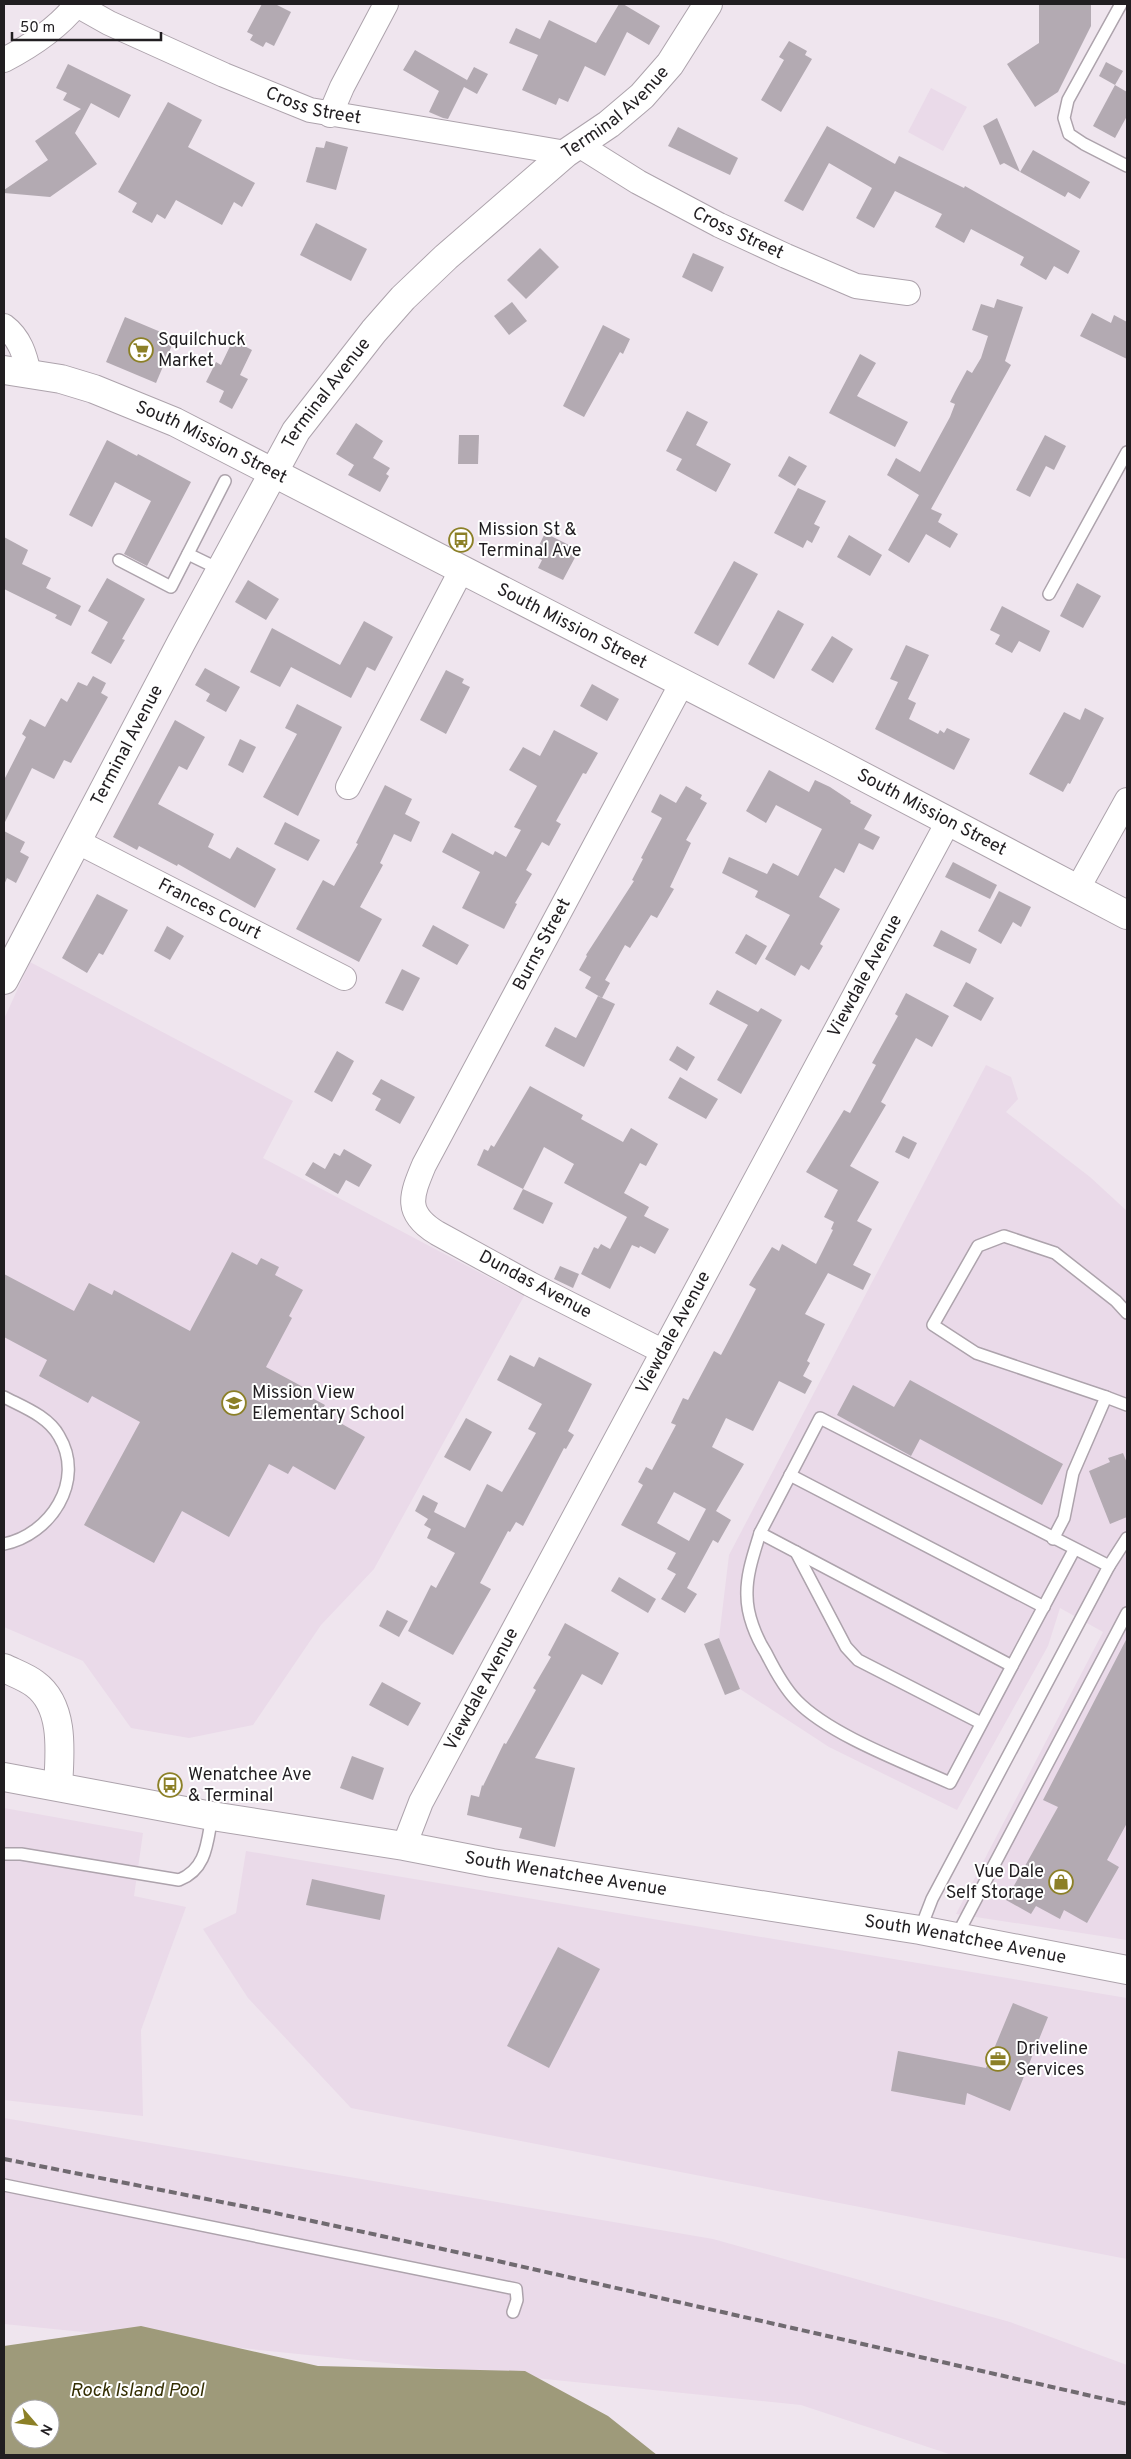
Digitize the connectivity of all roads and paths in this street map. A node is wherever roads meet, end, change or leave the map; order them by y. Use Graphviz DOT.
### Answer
graph roads {
  1 [pos="77,4"];
  2 [pos="386,4"];
  3 [pos="708,4"];
  4 [pos="1121,4"];
  5 [pos="4,60"];
  6 [pos="330,115"];
  7 [pos="572,149"];
  8 [pos="1127,166"];
  9 [pos="908,293"];
  10 [pos="4,326"];
  11 [pos="16,372"];
  12 [pos="1127,452"];
  13 [pos="274,472"];
  14 [pos="225,482"];
  15 [pos="188,554"];
  16 [pos="119,560"];
  17 [pos="462,569"];
  18 [pos="221,570"];
  19 [pos="1049,594"];
  20 [pos="682,683"];
  21 [pos="348,787"];
  22 [pos="1127,800"];
  23 [pos="948,822"];
  24 [pos="76,842"];
  25 [pos="1078,888"];
  26 [pos="1127,915"];
  27 [pos="344,978"];
  28 [pos="4,980"];
  29 [pos="414,1210"];
  30 [pos="1127,1313"];
  31 [pos="662,1351"];
  32 [pos="4,1397"];
  33 [pos="1106,1397"];
  34 [pos="1127,1406"];
  35 [pos="790,1475"];
  36 [pos="760,1533"];
  37 [pos="1127,1538"];
  38 [pos="1053,1539"];
  39 [pos="4,1544"];
  40 [pos="1074,1550"];
  41 [pos="796,1552"];
  42 [pos="1109,1566"];
  43 [pos="1044,1607"];
  44 [pos="1127,1613"];
  45 [pos="1012,1666"];
  46 [pos="4,1668"];
  47 [pos="981,1723"];
  48 [pos="4,1777"];
  49 [pos="58,1786"];
  50 [pos="212,1816"];
  51 [pos="404,1846"];
  52 [pos="4,1854"];
  53 [pos="920,1930"];
  54 [pos="956,1937"];
  55 [pos="1127,1970"];
  56 [pos="4,2185"];
  57 [pos="513,2312"];
  1 -- 5 [label="street"];
  1 -- 6 [label="street, Cross Street"];
  2 -- 6 [label="street"];
  3 -- 7 [label="main road, Terminal Avenue"];
  4 -- 8 [label="lane"];
  6 -- 7 [label="street, Cross Street"];
  7 -- 9 [label="street, Cross Street"];
  7 -- 13 [label="main road, Terminal Avenue"];
  10 -- 11 [label="street"];
  11 -- 13 [label="main road, South Mission Street"];
  12 -- 19 [label="lane"];
  13 -- 17 [label="main road, South Mission Street"];
  13 -- 18 [label="main road, Terminal Avenue"];
  14 -- 15 [label="lane"];
  15 -- 16 [label="lane"];
  15 -- 18 [label="lane"];
  17 -- 20 [label="main road, South Mission Street"];
  17 -- 21 [label="street"];
  18 -- 24 [label="main road, Terminal Avenue"];
  20 -- 23 [label="main road, South Mission Street"];
  20 -- 29 [label="street, Burns Street"];
  22 -- 25 [label="street"];
  23 -- 25 [label="main road, South Mission Street"];
  23 -- 31 [label="street, Viewdale Avenue"];
  24 -- 27 [label="street, Frances Court"];
  24 -- 28 [label="main road, Terminal Avenue"];
  25 -- 26 [label="main road, South Mission Street"];
  29 -- 31 [label="street, Dundas Avenue"];
  30 -- 33 [label="lane"];
  31 -- 51 [label="street, Viewdale Avenue"];
  32 -- 39 [label="lane"];
  33 -- 34 [label="lane"];
  33 -- 38 [label="lane"];
  35 -- 36 [label="lane"];
  35 -- 38 [label="lane"];
  35 -- 43 [label="lane"];
  36 -- 41 [label="lane"];
  36 -- 47 [label="lane"];
  37 -- 42 [label="lane"];
  38 -- 40 [label="lane"];
  40 -- 42 [label="lane"];
  40 -- 43 [label="lane"];
  41 -- 45 [label="lane"];
  41 -- 47 [label="lane"];
  42 -- 53 [label="lane"];
  43 -- 45 [label="lane"];
  44 -- 54 [label="lane"];
  45 -- 47 [label="lane"];
  46 -- 49 [label="main road"];
  48 -- 49 [label="main road, South Wenatchee Avenue"];
  49 -- 50 [label="main road, South Wenatchee Avenue"];
  50 -- 51 [label="main road, South Wenatchee Avenue"];
  50 -- 52 [label="lane"];
  51 -- 53 [label="main road, South Wenatchee Avenue"];
  53 -- 54 [label="main road, South Wenatchee Avenue"];
  54 -- 55 [label="main road, South Wenatchee Avenue"];
  56 -- 57 [label="lane"];
}
